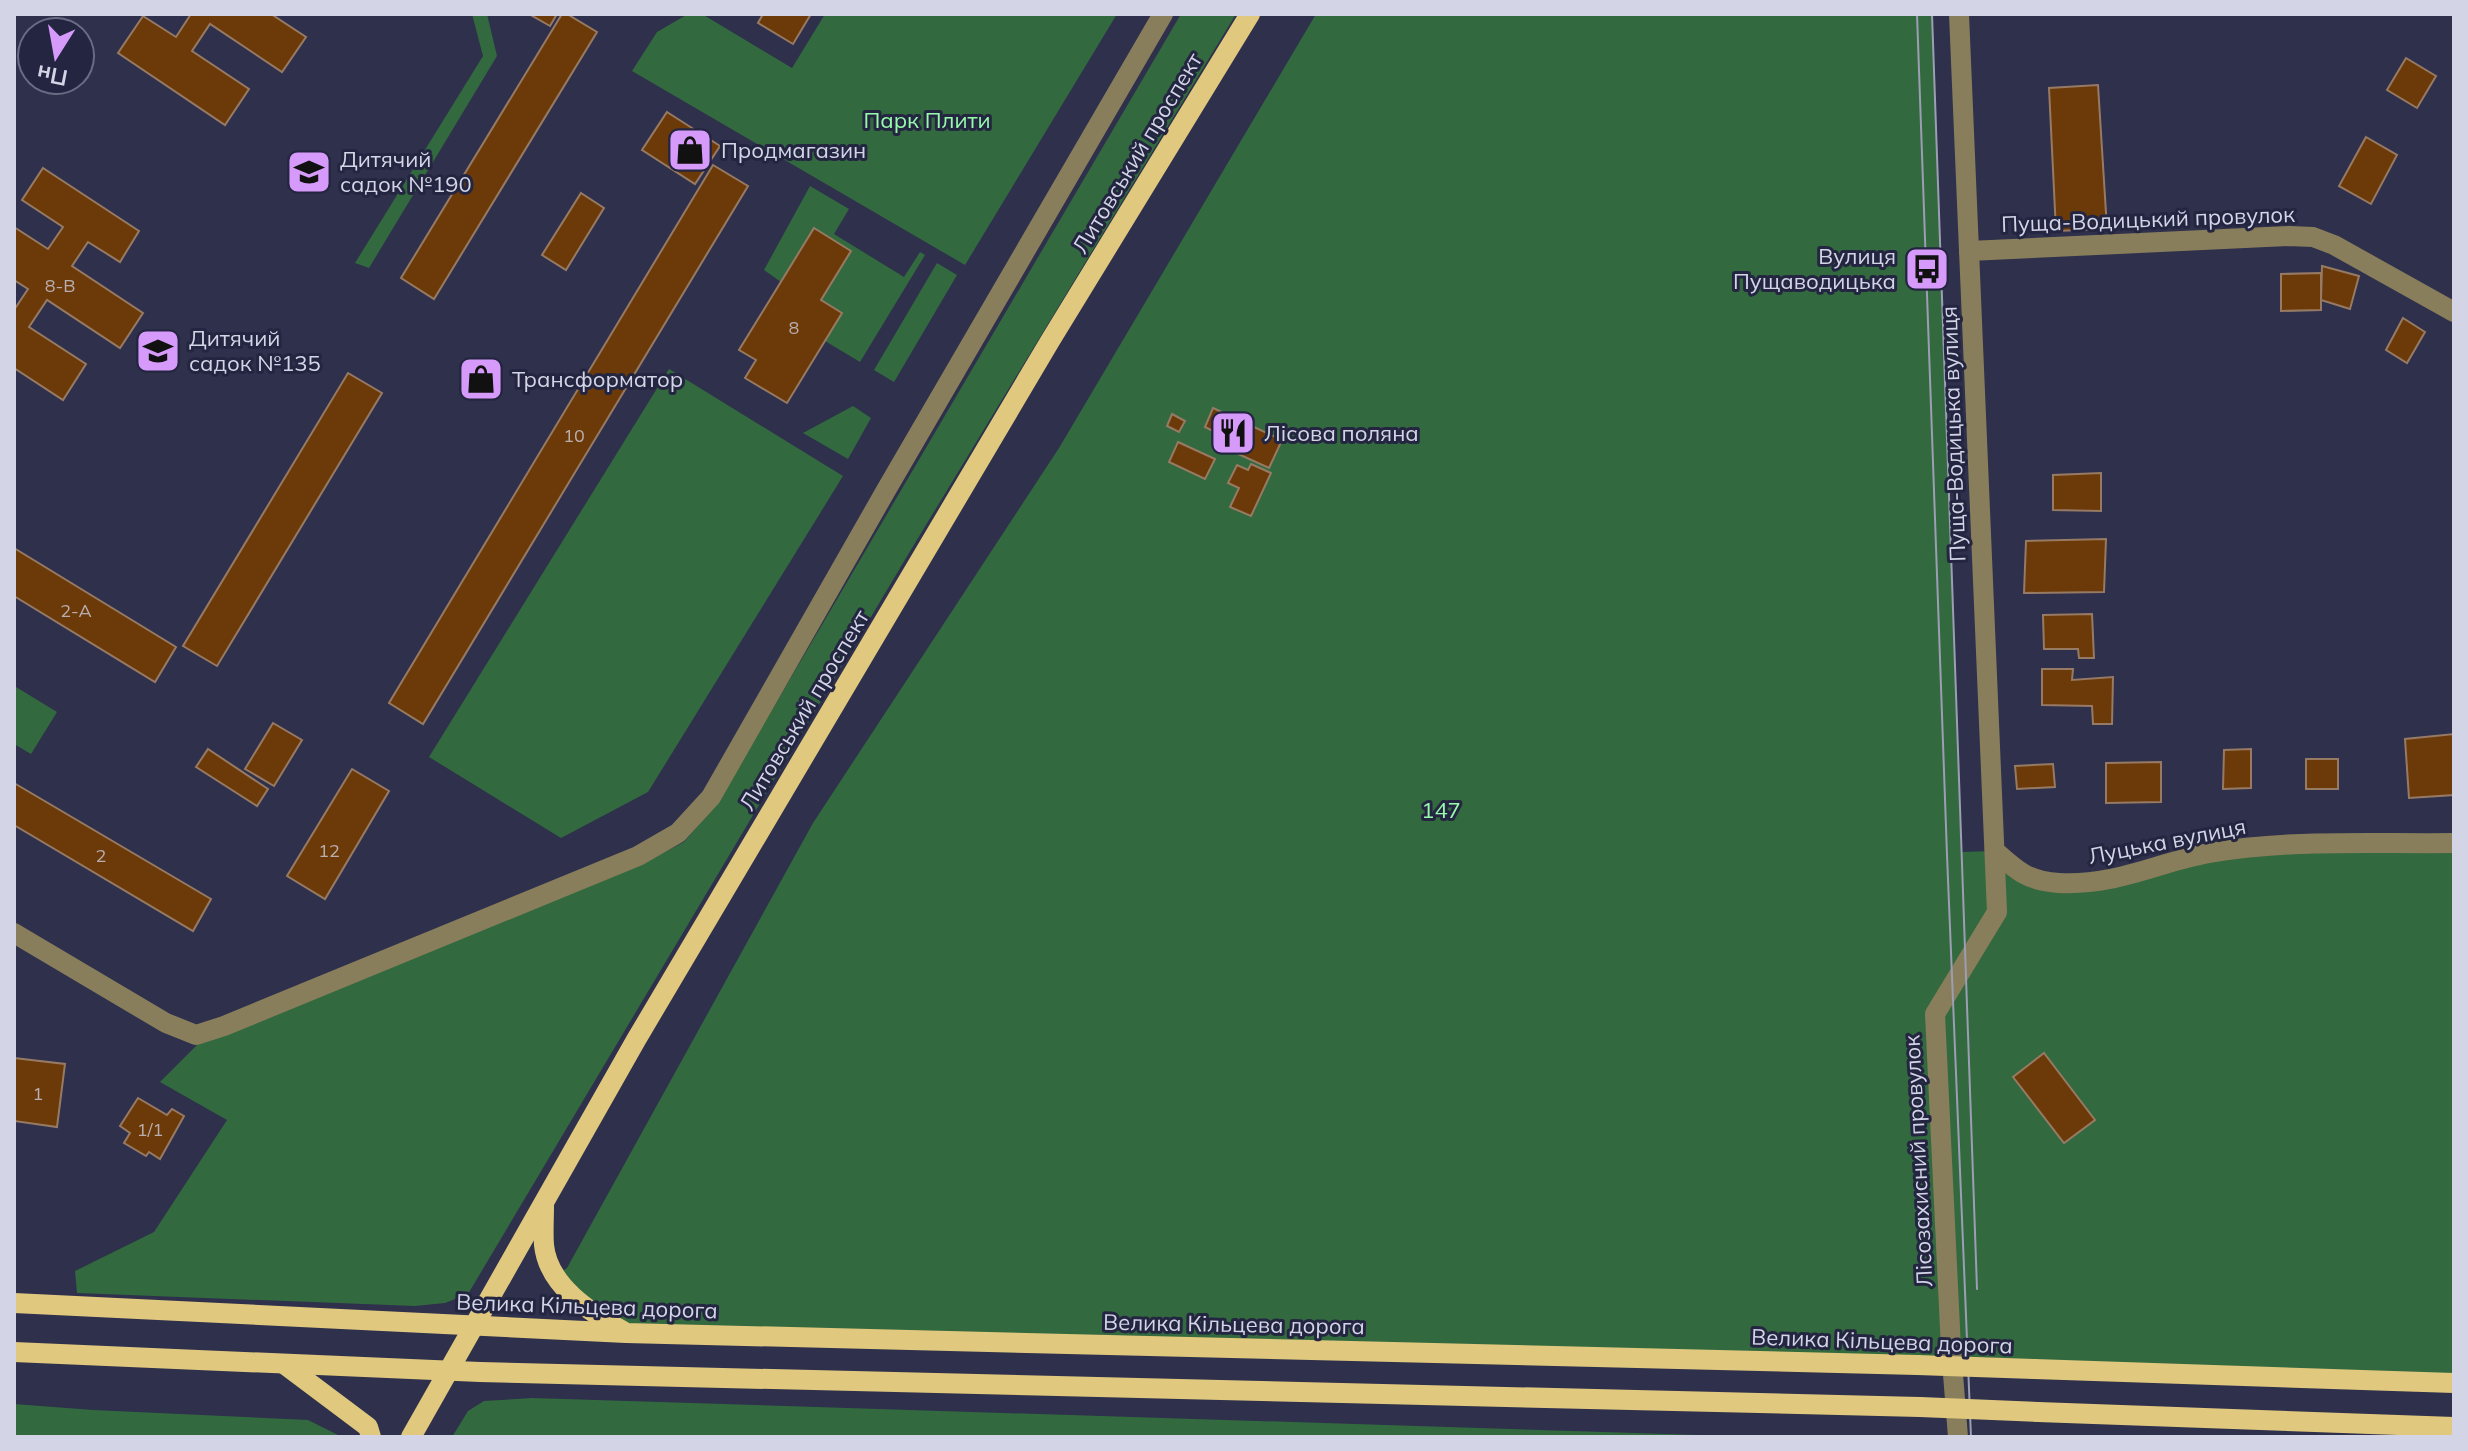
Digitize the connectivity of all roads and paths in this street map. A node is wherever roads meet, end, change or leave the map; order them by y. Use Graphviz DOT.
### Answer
graph roads {
  1 [pos="1163,14"];
  2 [pos="1250,14"];
  3 [pos="1959,14"];
  4 [pos="1969,251"];
  5 [pos="2454,312"];
  6 [pos="2454,843"];
  7 [pos="1995,851"];
  8 [pos="14,933"];
  9 [pos="544,1204"];
  10 [pos="14,1303"];
  11 [pos="474,1326"];
  12 [pos="626,1333"];
  13 [pos="14,1352"];
  14 [pos="284,1364"];
  15 [pos="449,1371"];
  16 [pos="2454,1383"];
  17 [pos="2454,1427"];
  18 [pos="371,1437"];
  19 [pos="411,1437"];
  20 [pos="1958,1437"];
  1 -- 8 [label="street, Литовський проспект"];
  2 -- 9 [label="main road, Литовський проспект"];
  3 -- 4 [label="street, Пуща-Водицька вулиця"];
  4 -- 5 [label="street, Пуща-Водицький провулок"];
  4 -- 7 [label="street, Пуща-Водицька вулиця"];
  6 -- 7 [label="street, Луцька вулиця"];
  7 -- 20 [label="street, Лісозахисний провулок"];
  9 -- 11 [label="main road, Литовський проспект"];
  9 -- 12 [label="main road"];
  10 -- 11 [label="main road, Велика Кільцева дорога"];
  11 -- 12 [label="main road, Велика Кільцева дорога"];
  11 -- 15 [label="main road, Литовський проспект"];
  12 -- 16 [label="main road, Велика Кільцева дорога, bridge"];
  13 -- 14 [label="main road"];
  14 -- 15 [label="main road"];
  14 -- 18 [label="main road"];
  15 -- 17 [label="main road, bridge"];
  15 -- 19 [label="main road, Литовський проспект"];
}
